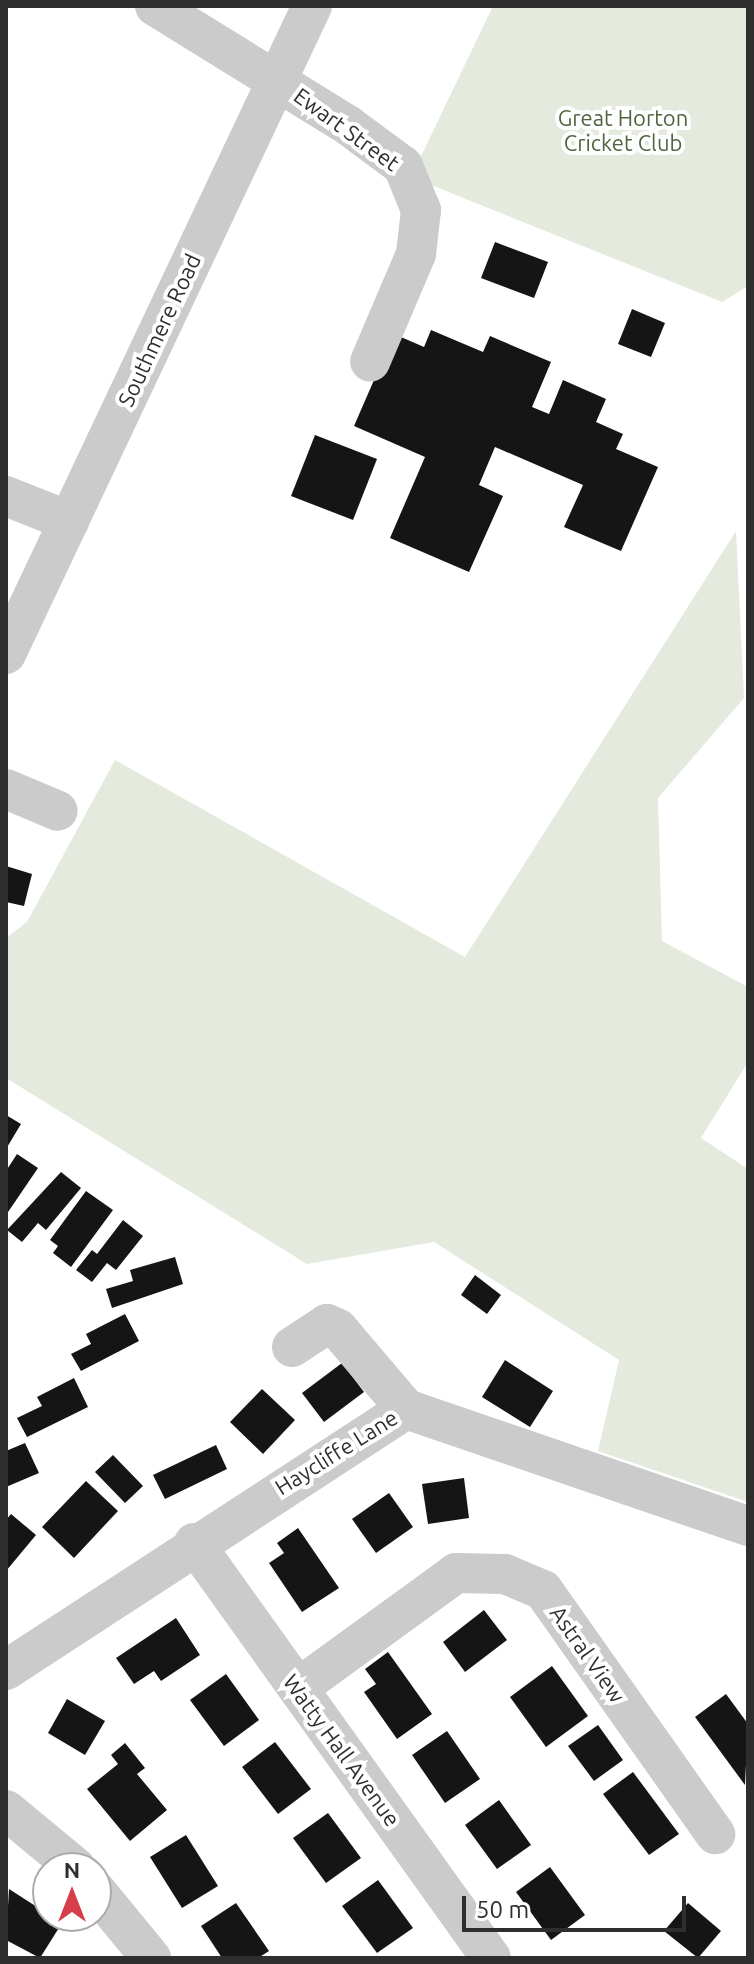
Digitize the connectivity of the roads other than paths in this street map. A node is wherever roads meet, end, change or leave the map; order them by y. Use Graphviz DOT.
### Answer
graph roads {
  1 [pos="155,6"];
  2 [pos="312,6"];
  3 [pos="277,80"];
  4 [pos="370,362"];
  5 [pos="6,496"];
  6 [pos="69,521"];
  7 [pos="6,654"];
  8 [pos="6,789"];
  9 [pos="58,811"];
  10 [pos="292,1347"];
  11 [pos="406,1409"];
  12 [pos="748,1526"];
  13 [pos="194,1543"];
  14 [pos="6,1670"];
  15 [pos="298,1688"];
  16 [pos="6,1810"];
  17 [pos="715,1834"];
  18 [pos="57,1852"];
  19 [pos="112,1910"];
  20 [pos="151,1958"];
  21 [pos="491,1958"];
  1 -- 3 [label="street, Ewart Street"];
  2 -- 3 [label="street, Southmere Road"];
  3 -- 4 [label="street, Ewart Street"];
  3 -- 6 [label="street, Southmere Road"];
  5 -- 6 [label="street"];
  6 -- 7 [label="street, Southmere Road"];
  8 -- 9 [label="street"];
  10 -- 11 [label="street"];
  11 -- 12 [label="street, Haycliffe Lane"];
  11 -- 13 [label="street, Haycliffe Lane"];
  13 -- 14 [label="street, Haycliffe Lane"];
  13 -- 15 [label="street, Watty Hall Avenue"];
  15 -- 17 [label="street, Astral View"];
  15 -- 21 [label="street, Watty Hall Avenue"];
  16 -- 18 [label="street"];
  19 -- 20 [label="street"];
}
